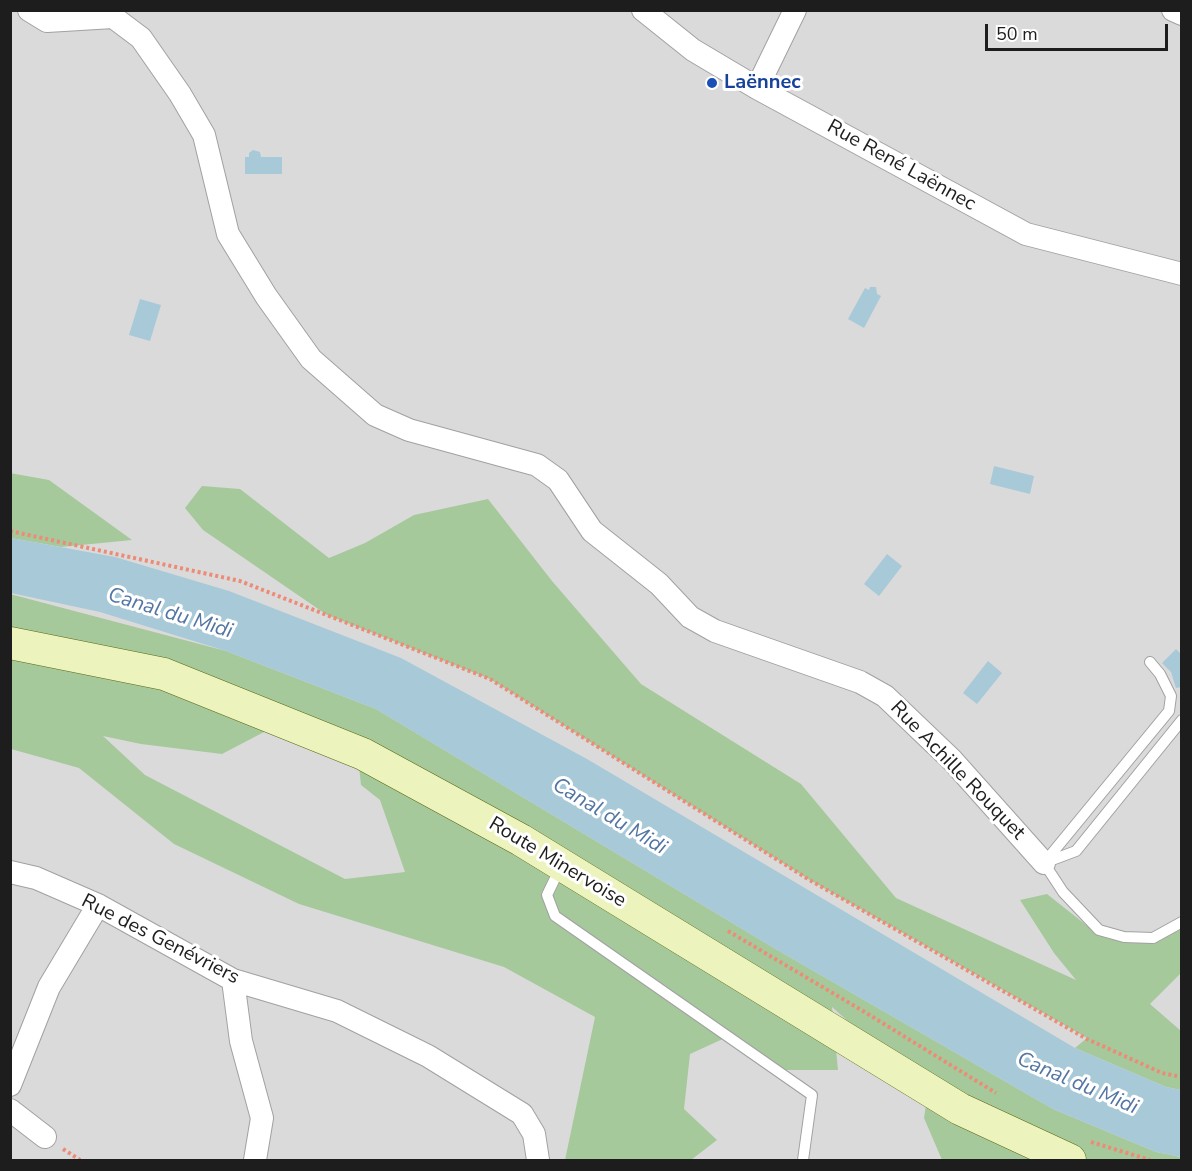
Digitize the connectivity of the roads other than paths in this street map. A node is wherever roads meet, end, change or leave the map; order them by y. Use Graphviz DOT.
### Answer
graph roads {
  1 [pos="28,10"];
  2 [pos="643,10"];
  3 [pos="795,10"];
  4 [pos="1173,10"];
  5 [pos="116,14"];
  6 [pos="1182,14"];
  7 [pos="757,88"];
  8 [pos="1182,274"];
  9 [pos="10,643"];
  10 [pos="1150,663"];
  11 [pos="1182,720"];
  12 [pos="1044,863"];
  13 [pos="562,865"];
  14 [pos="10,872"];
  15 [pos="98,905"];
  16 [pos="1182,922"];
  17 [pos="233,980"];
  18 [pos="10,1085"];
  19 [pos="10,1110"];
  20 [pos="45,1137"];
  21 [pos="255,1161"];
  22 [pos="538,1161"];
  23 [pos="803,1161"];
  24 [pos="1070,1161"];
  1 -- 5 [label="street, Rue Achille Rouquet"];
  2 -- 7 [label="street, Rue René Laënnec"];
  3 -- 7 [label="street"];
  4 -- 6 [label="street"];
  5 -- 12 [label="street, Rue Achille Rouquet"];
  7 -- 8 [label="street, Rue René Laënnec"];
  9 -- 13 [label="main road, Route Minervoise"];
  10 -- 12 [label="lane"];
  11 -- 12 [label="lane"];
  12 -- 16 [label="lane"];
  13 -- 23 [label="lane"];
  13 -- 24 [label="main road, Route Minervoise"];
  14 -- 15 [label="street, Rue des Genévriers"];
  15 -- 17 [label="street, Rue des Genévriers"];
  15 -- 18 [label="street"];
  17 -- 21 [label="street"];
  17 -- 22 [label="street, Rue des Genévriers"];
  19 -- 20 [label="street"];
}
